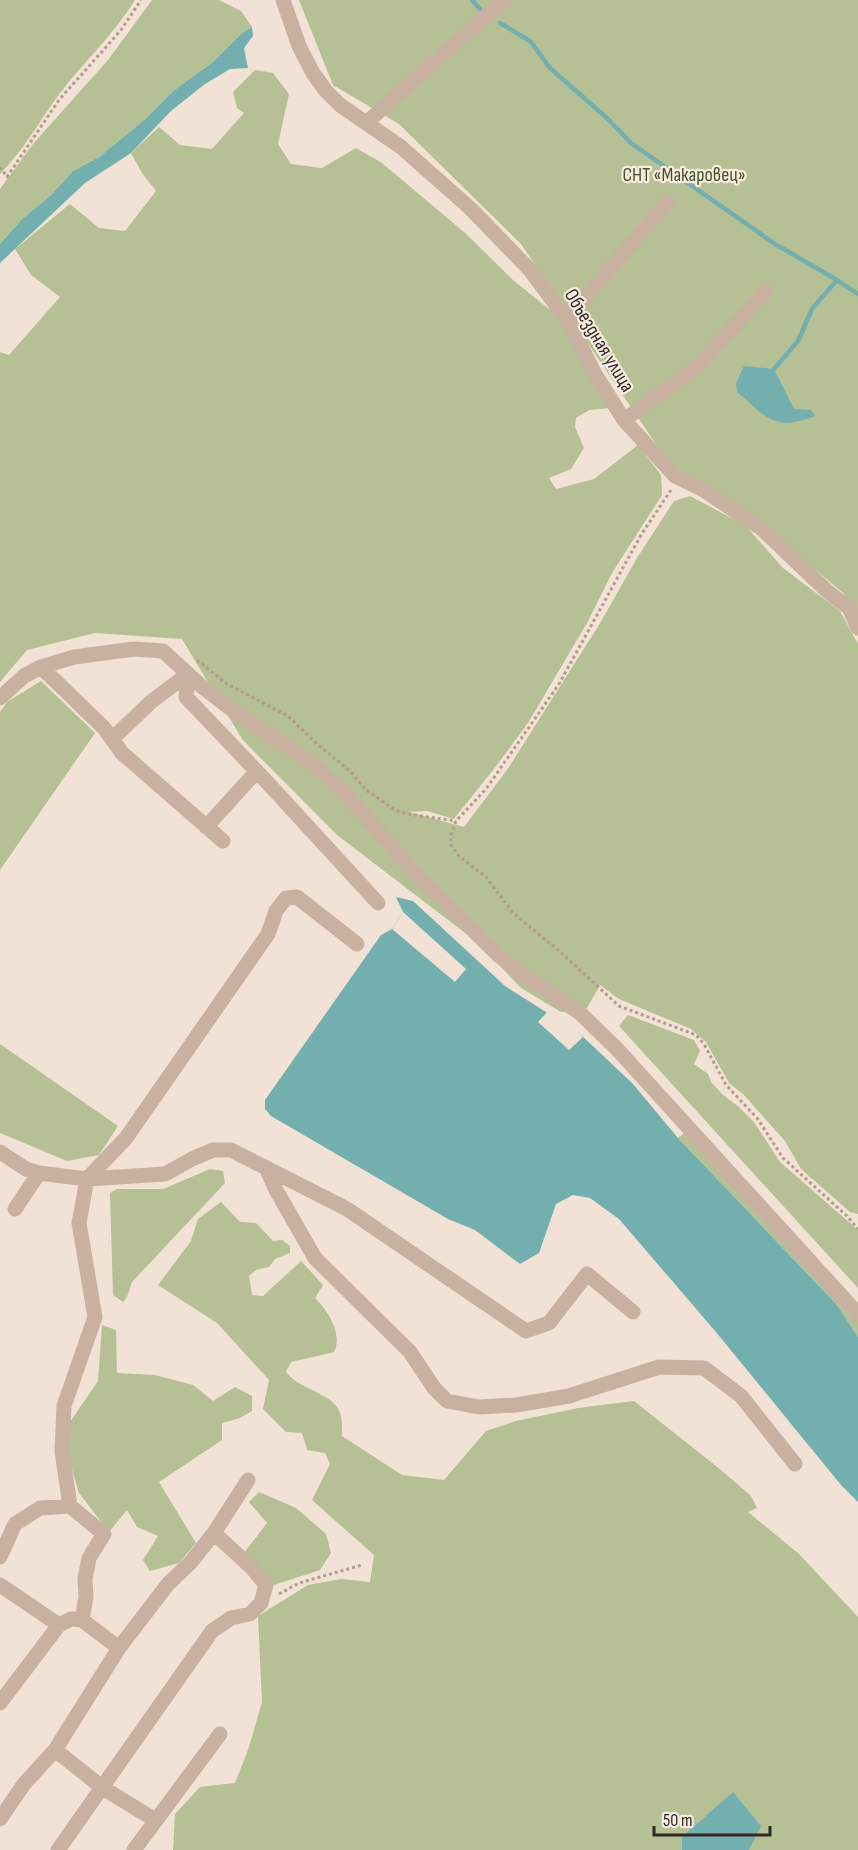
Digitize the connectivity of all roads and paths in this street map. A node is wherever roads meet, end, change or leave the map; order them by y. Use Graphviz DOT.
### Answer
graph roads {
  1 [pos="141,0"];
  2 [pos="283,0"];
  3 [pos="506,0"];
  4 [pos="366,123"];
  5 [pos="0,168"];
  6 [pos="668,203"];
  7 [pos="766,291"];
  8 [pos="568,321"];
  9 [pos="624,420"];
  10 [pos="675,476"];
  11 [pos="854,604"];
  12 [pos="858,628"];
  13 [pos="194,658"];
  14 [pos="41,667"];
  15 [pos="189,674"];
  16 [pos="0,698"];
  17 [pos="113,738"];
  18 [pos="257,771"];
  19 [pos="456,821"];
  20 [pos="207,827"];
  21 [pos="223,841"];
  22 [pos="378,903"];
  23 [pos="357,944"];
  24 [pos="0,1152"];
  25 [pos="266,1168"];
  26 [pos="39,1173"];
  27 [pos="87,1179"];
  28 [pos="15,1209"];
  29 [pos="858,1229"];
  30 [pos="633,1312"];
  31 [pos="858,1314"];
  32 [pos="795,1464"];
  33 [pos="248,1480"];
  34 [pos="70,1506"];
  35 [pos="214,1533"];
  36 [pos="0,1557"];
  37 [pos="362,1565"];
  38 [pos="0,1585"];
  39 [pos="261,1603"];
  40 [pos="82,1620"];
  41 [pos="59,1625"];
  42 [pos="119,1648"];
  43 [pos="0,1703"];
  44 [pos="220,1734"];
  45 [pos="55,1750"];
  46 [pos="103,1788"];
  47 [pos="0,1819"];
  48 [pos="155,1820"];
  49 [pos="58,1850"];
  50 [pos="134,1850"];
  1 -- 5 [label="path"];
  2 -- 4 [label="street, Объездная улица"];
  3 -- 4 [label="street"];
  4 -- 8 [label="street, Объездная улица"];
  6 -- 8 [label="street"];
  7 -- 9 [label="street"];
  8 -- 9 [label="street, Объездная улица"];
  9 -- 10 [label="street, Объездная улица"];
  10 -- 11 [label="street, Объездная улица"];
  10 -- 19 [label="path"];
  11 -- 12 [label="street, Объездная улица"];
  13 -- 19 [label="path"];
  14 -- 15 [label="street"];
  14 -- 16 [label="street"];
  14 -- 17 [label="street"];
  15 -- 17 [label="street"];
  15 -- 18 [label="street"];
  15 -- 31 [label="street"];
  17 -- 20 [label="street"];
  18 -- 20 [label="street"];
  18 -- 22 [label="street"];
  19 -- 29 [label="path"];
  20 -- 21 [label="street"];
  23 -- 27 [label="street"];
  24 -- 26 [label="street"];
  25 -- 27 [label="street"];
  25 -- 30 [label="street"];
  25 -- 32 [label="street"];
  26 -- 27 [label="street"];
  26 -- 28 [label="street"];
  27 -- 34 [label="street"];
  33 -- 35 [label="street"];
  34 -- 36 [label="street"];
  34 -- 40 [label="street"];
  35 -- 39 [label="street"];
  35 -- 42 [label="street"];
  37 -- 39 [label="path"];
  38 -- 41 [label="street"];
  39 -- 46 [label="street"];
  40 -- 41 [label="street"];
  40 -- 42 [label="street"];
  41 -- 43 [label="street"];
  42 -- 45 [label="street"];
  44 -- 48 [label="street"];
  45 -- 46 [label="street"];
  45 -- 47 [label="street"];
  46 -- 48 [label="street"];
  46 -- 49 [label="street"];
  48 -- 50 [label="street"];
}
